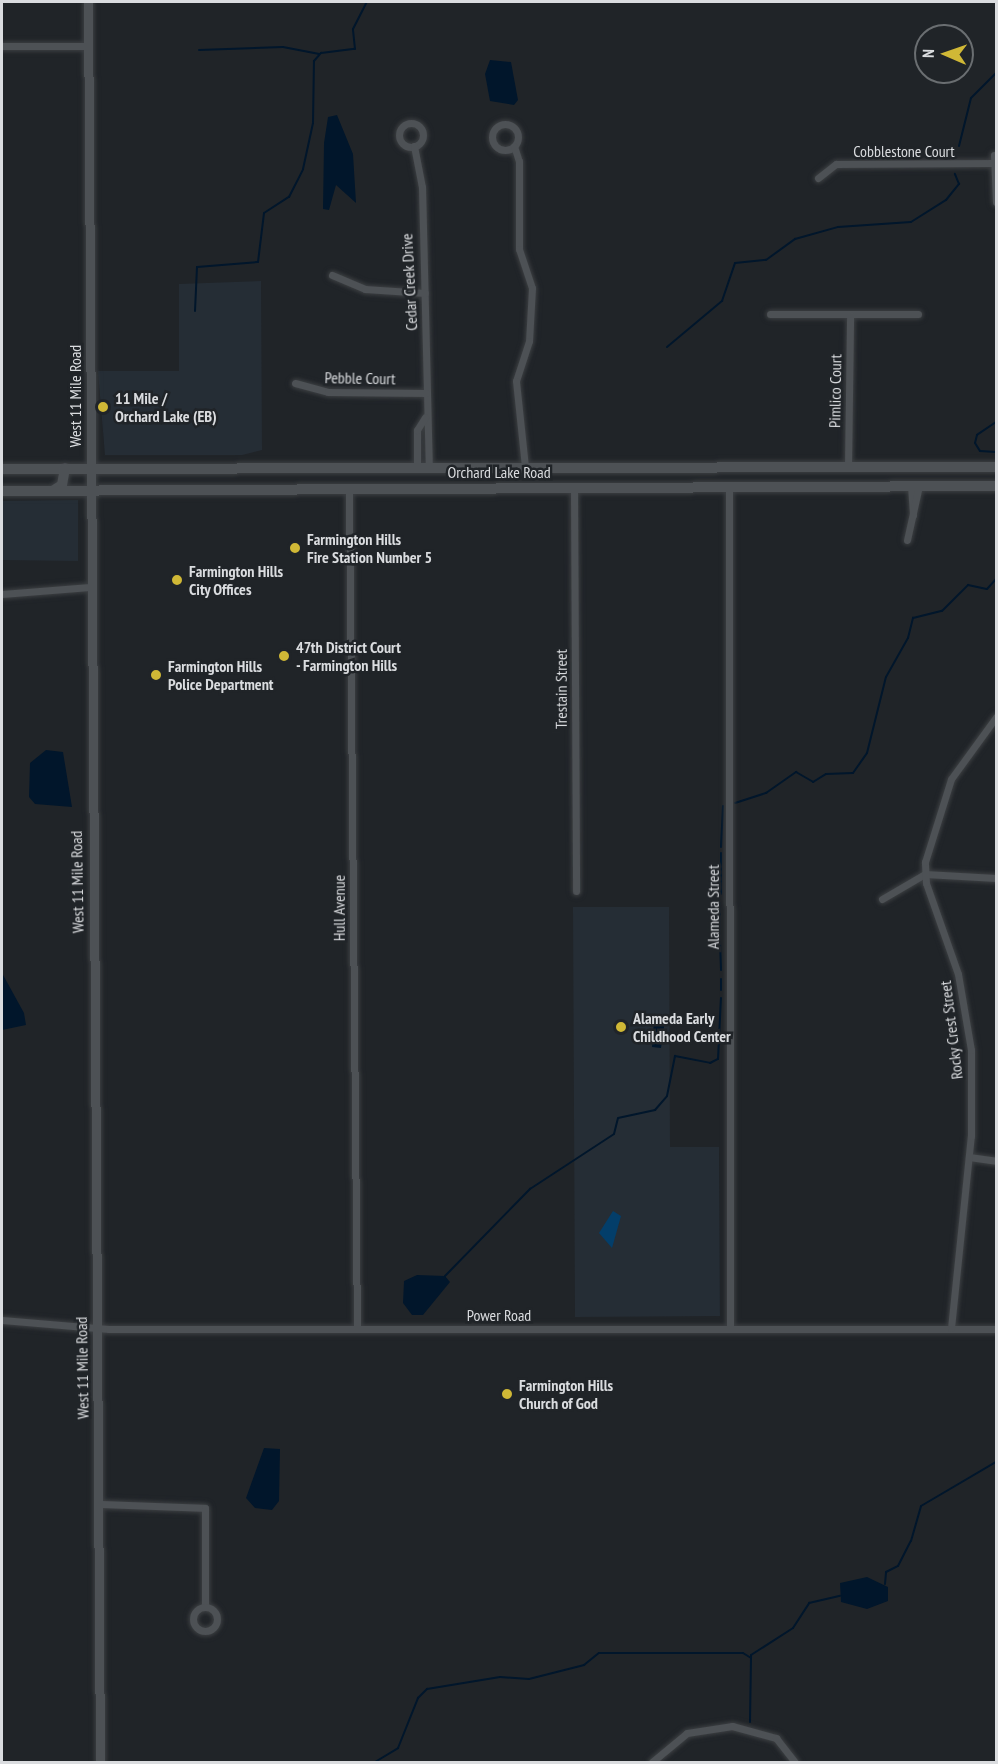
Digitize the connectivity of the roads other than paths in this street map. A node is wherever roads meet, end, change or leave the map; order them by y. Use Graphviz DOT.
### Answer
graph roads {
  1 [pos="88,2"];
  2 [pos="2,46"];
  3 [pos="88,46"];
  4 [pos="414,146"];
  5 [pos="514,146"];
  6 [pos="994,155"];
  7 [pos="994,163"];
  8 [pos="818,178"];
  9 [pos="996,202"];
  10 [pos="332,275"];
  11 [pos="425,293"];
  12 [pos="770,314"];
  13 [pos="918,314"];
  14 [pos="850,315"];
  15 [pos="295,383"];
  16 [pos="426,393"];
  17 [pos="425,417"];
  18 [pos="708,467"];
  19 [pos="807,467"];
  20 [pos="848,467"];
  21 [pos="996,467"];
  22 [pos="65,468"];
  23 [pos="91,468"];
  24 [pos="127,468"];
  25 [pos="283,468"];
  26 [pos="302,468"];
  27 [pos="417,468"];
  28 [pos="432,468"];
  29 [pos="525,468"];
  30 [pos="2,469"];
  31 [pos="996,473"];
  32 [pos="619,486"];
  33 [pos="729,486"];
  34 [pos="915,486"];
  35 [pos="972,486"];
  36 [pos="996,486"];
  37 [pos="349,487"];
  38 [pos="516,487"];
  39 [pos="574,487"];
  40 [pos="794,487"];
  41 [pos="274,488"];
  42 [pos="302,488"];
  43 [pos="118,489"];
  44 [pos="54,490"];
  45 [pos="90,490"];
  46 [pos="2,491"];
  47 [pos="908,540"];
  48 [pos="90,587"];
  49 [pos="2,594"];
  50 [pos="996,717"];
  51 [pos="925,874"];
  52 [pos="996,878"];
  53 [pos="576,891"];
  54 [pos="882,899"];
  55 [pos="969,1157"];
  56 [pos="996,1161"];
  57 [pos="2,1320"];
  58 [pos="729,1328"];
  59 [pos="951,1328"];
  60 [pos="96,1329"];
  61 [pos="357,1329"];
  62 [pos="996,1329"];
  63 [pos="98,1504"];
  64 [pos="205,1606"];
  65 [pos="100,1762"];
  66 [pos="652,1762"];
  67 [pos="795,1762"];
  1 -- 3 [label="street, West 11 Mile Road"];
  2 -- 3 [label="street"];
  3 -- 23 [label="street, West 11 Mile Road"];
  4 -- 11 [label="street, Cedar Creek Drive"];
  5 -- 29 [label="street"];
  6 -- 7 [label="street"];
  7 -- 8 [label="street, Cobblestone Court"];
  7 -- 9 [label="street"];
  10 -- 11 [label="street"];
  11 -- 16 [label="street, Cedar Creek Drive"];
  12 -- 14 [label="street"];
  13 -- 14 [label="street"];
  14 -- 20 [label="street, Pimlico Court"];
  15 -- 16 [label="street, Pebble Court"];
  16 -- 17 [label="street, Cedar Creek Drive"];
  17 -- 27 [label="street, Cedar Creek Drive"];
  17 -- 28 [label="street, Cedar Creek Drive"];
  18 -- 19 [label="main road, Orchard Lake Road"];
  18 -- 29 [label="main road, Orchard Lake Road"];
  18 -- 32 [label="main road"];
  19 -- 20 [label="main road, Orchard Lake Road"];
  19 -- 40 [label="main road"];
  20 -- 21 [label="main road, Orchard Lake Road"];
  22 -- 23 [label="main road, Orchard Lake Road"];
  22 -- 30 [label="main road, Orchard Lake Road"];
  22 -- 44 [label="main road"];
  23 -- 24 [label="main road, Orchard Lake Road"];
  23 -- 45 [label="street, West 11 Mile Road"];
  24 -- 25 [label="main road, Orchard Lake Road"];
  24 -- 43 [label="main road"];
  25 -- 26 [label="main road, Orchard Lake Road"];
  25 -- 41 [label="main road"];
  26 -- 27 [label="main road, Orchard Lake Road"];
  26 -- 42 [label="main road"];
  27 -- 28 [label="main road, Orchard Lake Road"];
  28 -- 29 [label="main road, Orchard Lake Road"];
  28 -- 37 [label="main road"];
  29 -- 38 [label="main road"];
  31 -- 35 [label="main road"];
  32 -- 33 [label="main road, Orchard Lake Road"];
  32 -- 39 [label="main road, Orchard Lake Road"];
  33 -- 40 [label="main road, Orchard Lake Road"];
  33 -- 58 [label="street, Alameda Street"];
  34 -- 35 [label="main road, Orchard Lake Road"];
  34 -- 40 [label="main road, Orchard Lake Road"];
  34 -- 47 [label="street"];
  35 -- 36 [label="main road, Orchard Lake Road"];
  37 -- 38 [label="main road, Orchard Lake Road"];
  37 -- 42 [label="main road, Orchard Lake Road"];
  37 -- 61 [label="street, Hull Avenue"];
  38 -- 39 [label="main road, Orchard Lake Road"];
  39 -- 53 [label="street, Trestain Street"];
  41 -- 42 [label="main road, Orchard Lake Road"];
  41 -- 43 [label="main road, Orchard Lake Road"];
  43 -- 45 [label="main road, Orchard Lake Road"];
  44 -- 45 [label="main road, Orchard Lake Road"];
  44 -- 46 [label="main road, Orchard Lake Road"];
  45 -- 48 [label="street, West 11 Mile Road"];
  48 -- 49 [label="street"];
  48 -- 60 [label="street, West 11 Mile Road"];
  50 -- 51 [label="street, Rocky Crest Street"];
  51 -- 52 [label="street"];
  51 -- 54 [label="street"];
  51 -- 55 [label="street, Rocky Crest Street"];
  55 -- 56 [label="street"];
  55 -- 59 [label="street, Rocky Crest Street"];
  57 -- 60 [label="street, Power Road"];
  58 -- 59 [label="street, Power Road"];
  58 -- 61 [label="street, Power Road"];
  59 -- 62 [label="street, Power Road"];
  60 -- 61 [label="street, Power Road"];
  60 -- 63 [label="street, West 11 Mile Road"];
  63 -- 64 [label="street"];
  63 -- 65 [label="street, West 11 Mile Road"];
  66 -- 67 [label="street"];
}
